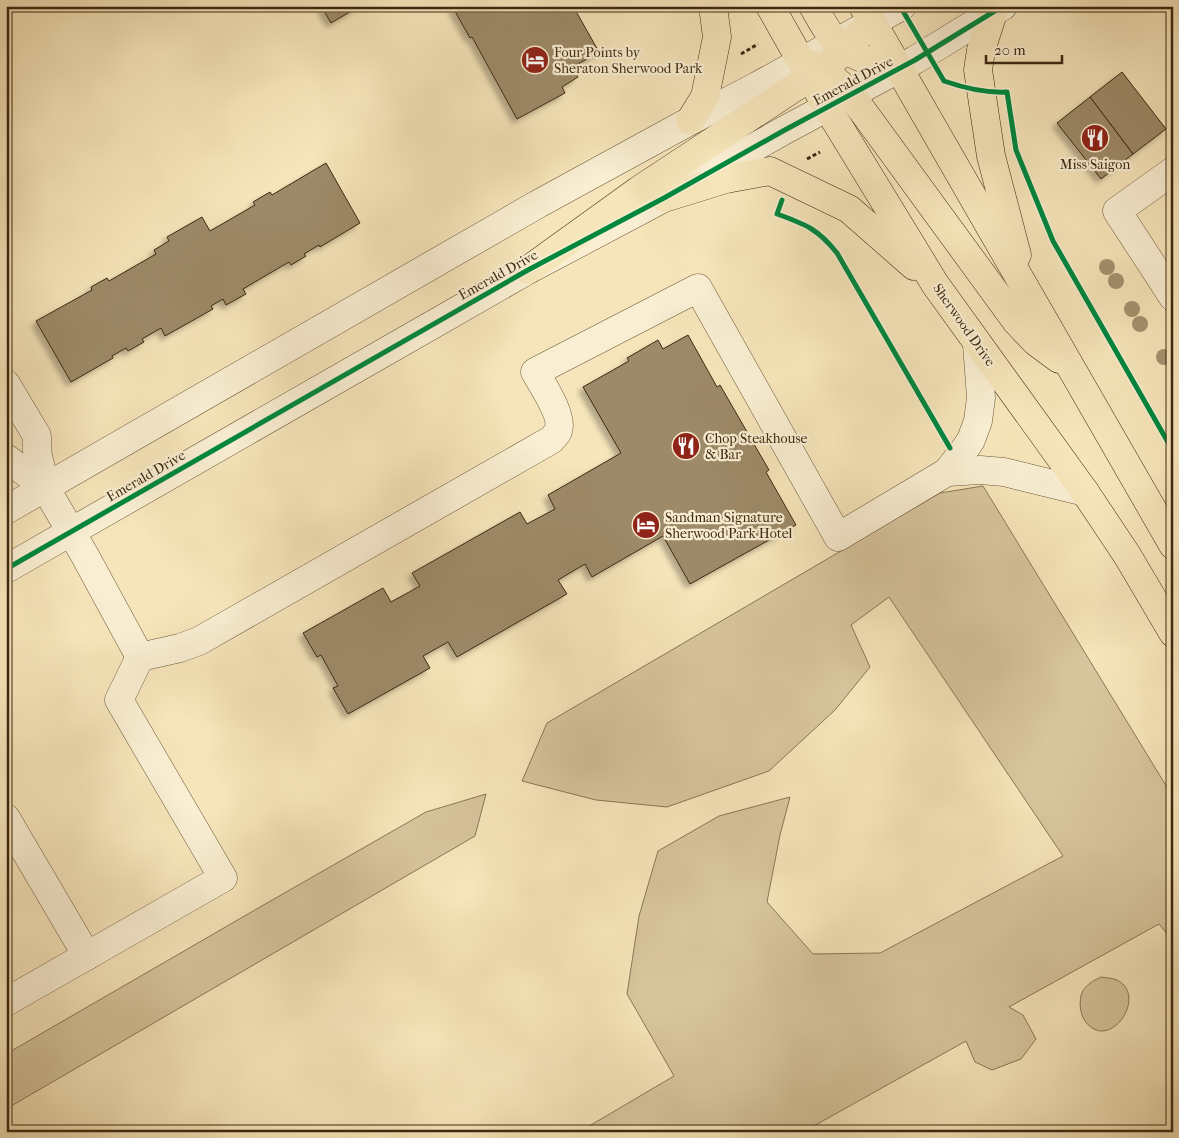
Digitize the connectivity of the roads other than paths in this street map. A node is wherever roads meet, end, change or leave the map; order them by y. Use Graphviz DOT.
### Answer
graph roads {
  1 [pos="713,6"];
  2 [pos="770,6"];
  3 [pos="812,6"];
  4 [pos="902,6"];
  5 [pos="998,10"];
  6 [pos="867,14"];
  7 [pos="841,45"];
  8 [pos="900,68"];
  9 [pos="811,69"];
  10 [pos="851,95"];
  11 [pos="827,107"];
  12 [pos="690,121"];
  13 [pos="1173,171"];
  14 [pos="664,198"];
  15 [pos="528,270"];
  16 [pos="935,284"];
  17 [pos="1026,290"];
  18 [pos="1173,297"];
  19 [pos="977,344"];
  20 [pos="1070,366"];
  21 [pos="6,384"];
  22 [pos="6,458"];
  23 [pos="947,472"];
  24 [pos="45,487"];
  25 [pos="1085,492"];
  26 [pos="6,510"];
  27 [pos="72,532"];
  28 [pos="1173,545"];
  29 [pos="6,569"];
  30 [pos="1173,633"];
  31 [pos="140,657"];
  32 [pos="6,818"];
  33 [pos="87,956"];
  34 [pos="6,1002"];
  1 -- 12 [label="main road"];
  2 -- 9 [label="main road, Sherwood Drive"];
  3 -- 7 [label="main road"];
  4 -- 6 [label="street"];
  5 -- 8 [label="street, Emerald Drive"];
  5 -- 17 [label="main road"];
  6 -- 7 [label="main road"];
  6 -- 8 [label="main road"];
  7 -- 8 [label="main road"];
  7 -- 9 [label="street"];
  8 -- 10 [label="street, Emerald Drive"];
  8 -- 17 [label="main road"];
  9 -- 10 [label="main road"];
  9 -- 11 [label="main road, Sherwood Drive"];
  9 -- 12 [label="street"];
  9 -- 15 [label="main road"];
  10 -- 11 [label="street, Emerald Drive"];
  10 -- 20 [label="main road"];
  11 -- 14 [label="street, Emerald Drive"];
  11 -- 16 [label="main road, Sherwood Drive"];
  12 -- 24 [label="street"];
  13 -- 18 [label="street"];
  14 -- 15 [label="street, Emerald Drive"];
  14 -- 16 [label="main road"];
  15 -- 27 [label="street, Emerald Drive"];
  16 -- 19 [label="main road, Sherwood Drive"];
  17 -- 20 [label="main road"];
  19 -- 23 [label="street"];
  19 -- 25 [label="main road, Sherwood Drive"];
  20 -- 28 [label="main road"];
  21 -- 24 [label="street"];
  22 -- 24 [label="street"];
  23 -- 25 [label="street"];
  23 -- 31 [label="street"];
  24 -- 26 [label="street"];
  24 -- 27 [label="street"];
  25 -- 30 [label="main road, Sherwood Drive"];
  27 -- 29 [label="street, Emerald Drive"];
  27 -- 31 [label="street"];
  31 -- 33 [label="street"];
  32 -- 33 [label="street"];
  33 -- 34 [label="street"];
}
